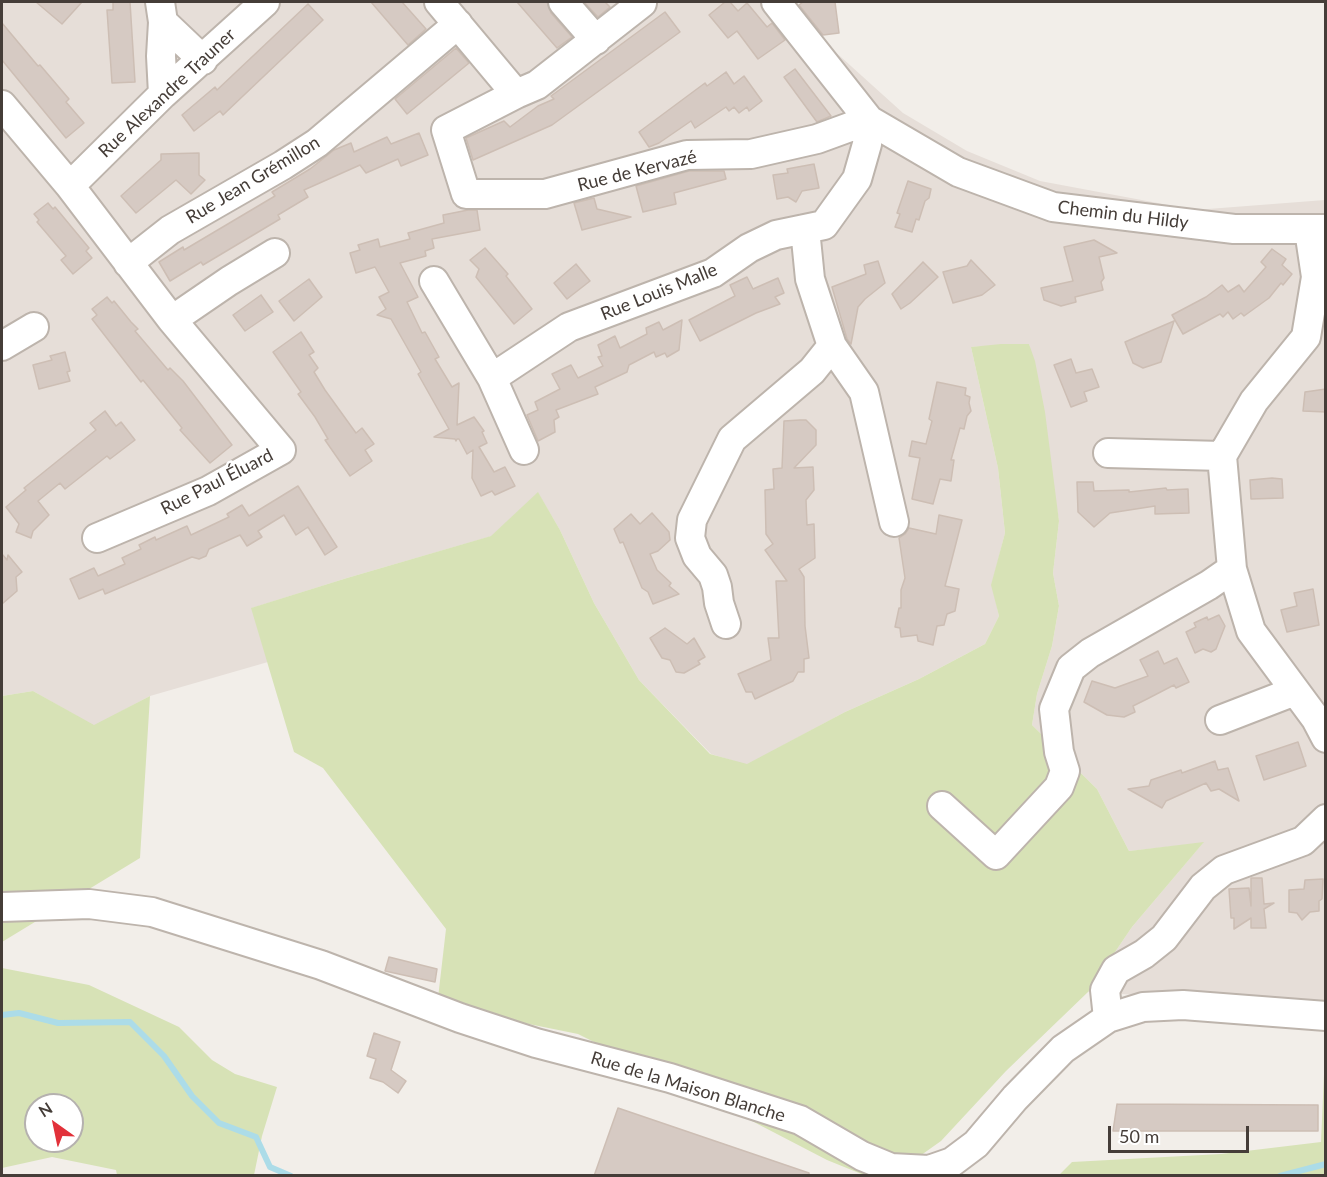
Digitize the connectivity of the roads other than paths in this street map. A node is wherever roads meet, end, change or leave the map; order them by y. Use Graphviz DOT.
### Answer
graph roads {
  1 [pos="265,2"];
  2 [pos="439,2"];
  3 [pos="562,2"];
  4 [pos="776,2"];
  5 [pos="642,3"];
  6 [pos="162,12"];
  7 [pos="458,24"];
  8 [pos="596,40"];
  9 [pos="203,60"];
  10 [pos="516,93"];
  11 [pos="164,94"];
  12 [pos="2,105"];
  13 [pos="869,120"];
  14 [pos="70,186"];
  15 [pos="805,229"];
  16 [pos="1318,230"];
  17 [pos="275,253"];
  18 [pos="128,263"];
  19 [pos="434,281"];
  20 [pos="172,320"];
  21 [pos="34,327"];
  22 [pos="2,346"];
  23 [pos="832,346"];
  24 [pos="492,378"];
  25 [pos="524,450"];
  26 [pos="1108,453"];
  27 [pos="1222,456"];
  28 [pos="894,522"];
  29 [pos="97,538"];
  30 [pos="1232,569"];
  31 [pos="726,624"];
  32 [pos="1295,691"];
  33 [pos="1220,720"];
  34 [pos="1326,738"];
  35 [pos="942,806"];
  36 [pos="1324,824"];
  37 [pos="2,907"];
  38 [pos="1326,1016"];
  39 [pos="1107,1018"];
  1 -- 9 [label="street, Rue Alexandre Trauner"];
  2 -- 7 [label="street"];
  3 -- 8 [label="street"];
  4 -- 13 [label="street"];
  5 -- 8 [label="street"];
  6 -- 9 [label="street"];
  6 -- 11 [label="street"];
  7 -- 10 [label="street"];
  7 -- 18 [label="street, Rue Jean Grémillon"];
  8 -- 10 [label="street"];
  9 -- 11 [label="street, Rue Alexandre Trauner"];
  10 -- 13 [label="street, Rue de Kervazé"];
  11 -- 14 [label="street, Rue Alexandre Trauner"];
  12 -- 14 [label="street, Rue Paul Éluard"];
  13 -- 15 [label="street, Rue Louis Malle"];
  13 -- 16 [label="street, Chemin du Hildy"];
  14 -- 18 [label="street, Rue Paul Éluard"];
  15 -- 23 [label="street"];
  15 -- 24 [label="street, Rue Louis Malle"];
  16 -- 27 [label="street"];
  17 -- 20 [label="street"];
  18 -- 20 [label="street, Rue Paul Éluard"];
  19 -- 24 [label="street"];
  20 -- 29 [label="street, Rue Paul Éluard"];
  21 -- 22 [label="street"];
  23 -- 28 [label="street"];
  23 -- 31 [label="street"];
  24 -- 25 [label="street"];
  26 -- 27 [label="street"];
  27 -- 30 [label="street"];
  30 -- 32 [label="street"];
  30 -- 35 [label="street"];
  32 -- 33 [label="street"];
  32 -- 34 [label="street"];
  36 -- 39 [label="street"];
  37 -- 39 [label="street, Rue de la Maison Blanche"];
  38 -- 39 [label="street, Rue de la Maison Blanche"];
}
